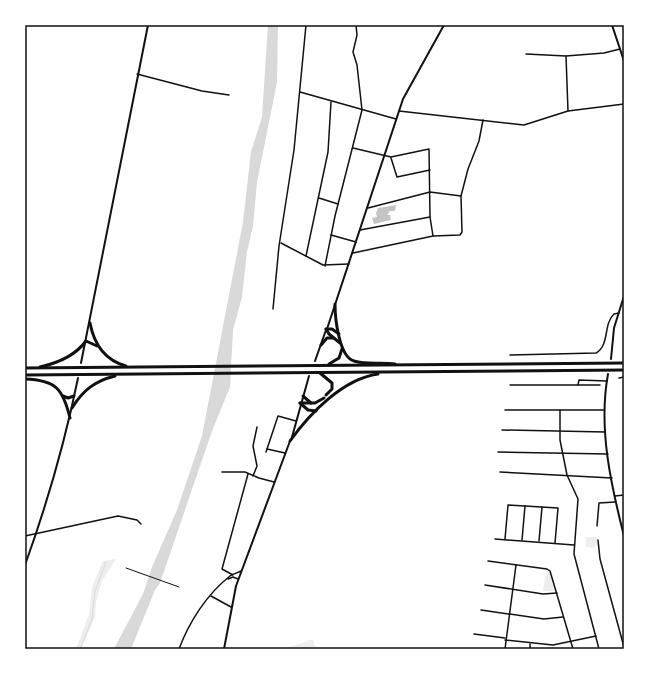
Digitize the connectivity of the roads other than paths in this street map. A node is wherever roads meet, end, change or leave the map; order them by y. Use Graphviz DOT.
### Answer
graph roads {
  1 [pos="148,25"];
  2 [pos="306,25"];
  3 [pos="356,25"];
  4 [pos="444,25"];
  5 [pos="612,25"];
  6 [pos="620,49"];
  7 [pos="526,54"];
  8 [pos="566,56"];
  9 [pos="624,61"];
  10 [pos="138,74"];
  11 [pos="300,92"];
  12 [pos="229,95"];
  13 [pos="331,102"];
  14 [pos="624,104"];
  15 [pos="362,110"];
  16 [pos="399,111"];
  17 [pos="568,111"];
  18 [pos="396,119"];
  19 [pos="483,120"];
  20 [pos="353,148"];
  21 [pos="385,156"];
  22 [pos="391,157"];
  23 [pos="430,170"];
  24 [pos="430,192"];
  25 [pos="461,196"];
  26 [pos="319,198"];
  27 [pos="338,204"];
  28 [pos="368,208"];
  29 [pos="430,217"];
  30 [pos="360,230"];
  31 [pos="331,235"];
  32 [pos="433,236"];
  33 [pos="356,242"];
  34 [pos="280,243"];
  35 [pos="353,253"];
  36 [pos="306,256"];
  37 [pos="349,264"];
  38 [pos="325,266"];
  39 [pos="624,296"];
  40 [pos="623,302"];
  41 [pos="335,304"];
  42 [pos="273,309"];
  43 [pos="619,313"];
  44 [pos="90,323"];
  45 [pos="326,329"];
  46 [pos="340,336"];
  47 [pos="335,338"];
  48 [pos="86,341"];
  49 [pos="321,345"];
  50 [pos="97,346"];
  51 [pos="342,347"];
  52 [pos="510,354"];
  53 [pos="611,358"];
  54 [pos="315,361"];
  55 [pos="81,363"];
  56 [pos="624,363"];
  57 [pos="325,365"];
  58 [pos="410,366"];
  59 [pos="132,367"];
  60 [pos="25,368"];
  61 [pos="32,368"];
  62 [pos="624,370"];
  63 [pos="318,372"];
  64 [pos="392,372"];
  65 [pos="127,374"];
  66 [pos="608,374"];
  67 [pos="25,375"];
  68 [pos="309,376"];
  69 [pos="78,378"];
  70 [pos="619,378"];
  71 [pos="624,378"];
  72 [pos="25,379"];
  73 [pos="607,381"];
  74 [pos="510,385"];
  75 [pos="578,385"];
  76 [pos="600,385"];
  77 [pos="63,396"];
  78 [pos="74,396"];
  79 [pos="303,396"];
  80 [pos="300,403"];
  81 [pos="313,404"];
  82 [pos="72,408"];
  83 [pos="505,410"];
  84 [pos="560,410"];
  85 [pos="604,410"];
  86 [pos="316,411"];
  87 [pos="70,418"];
  88 [pos="296,421"];
  89 [pos="257,426"];
  90 [pos="502,430"];
  91 [pos="559,431"];
  92 [pos="605,432"];
  93 [pos="290,442"];
  94 [pos="498,452"];
  95 [pos="563,452"];
  96 [pos="286,453"];
  97 [pos="608,454"];
  98 [pos="222,472"];
  99 [pos="500,472"];
  100 [pos="248,474"];
  101 [pos="567,475"];
  102 [pos="253,476"];
  103 [pos="612,478"];
  104 [pos="276,482"];
  105 [pos="624,495"];
  106 [pos="615,496"];
  107 [pos="616,502"];
  108 [pos="525,506"];
  109 [pos="542,507"];
  110 [pos="624,519"];
  111 [pos="620,520"];
  112 [pos="140,524"];
  113 [pos="597,526"];
  114 [pos="37,532"];
  115 [pos="25,536"];
  116 [pos="624,536"];
  117 [pos="495,539"];
  118 [pos="505,539"];
  119 [pos="598,540"];
  120 [pos="522,541"];
  121 [pos="539,542"];
  122 [pos="555,543"];
  123 [pos="574,545"];
  124 [pos="488,561"];
  125 [pos="25,565"];
  126 [pos="516,565"];
  127 [pos="241,571"];
  128 [pos="233,575"];
  129 [pos="238,579"];
  130 [pos="226,580"];
  131 [pos="485,585"];
  132 [pos="512,590"];
  133 [pos="557,593"];
  134 [pos="211,596"];
  135 [pos="231,608"];
  136 [pos="481,610"];
  137 [pos="508,614"];
  138 [pos="564,617"];
  139 [pos="474,634"];
  140 [pos="596,636"];
  141 [pos="505,639"];
  142 [pos="571,642"];
  143 [pos="530,644"];
  144 [pos="624,647"];
  145 [pos="179,649"];
  146 [pos="225,649"];
  147 [pos="505,649"];
  148 [pos="530,649"];
  149 [pos="573,649"];
  150 [pos="599,649"];
  1 -- 10 [label="street"];
  2 -- 11 [label="street"];
  3 -- 15 [label="street"];
  4 -- 16 [label="street"];
  5 -- 6 [label="street"];
  6 -- 8 [label="street"];
  6 -- 9 [label="street"];
  7 -- 8 [label="street"];
  8 -- 17 [label="street"];
  10 -- 12 [label="street"];
  10 -- 44 [label="street"];
  11 -- 13 [label="street"];
  11 -- 34 [label="street"];
  13 -- 15 [label="street"];
  13 -- 26 [label="street"];
  14 -- 17 [label="street"];
  15 -- 18 [label="street"];
  15 -- 20 [label="street"];
  16 -- 18 [label="street"];
  16 -- 19 [label="street"];
  17 -- 19 [label="street"];
  18 -- 21 [label="street"];
  19 -- 25 [label="street"];
  20 -- 21 [label="street"];
  20 -- 27 [label="street"];
  21 -- 22 [label="street"];
  21 -- 28 [label="street"];
  22 -- 23 [label="street"];
  22 -- 23 [label="street"];
  23 -- 24 [label="street"];
  24 -- 25 [label="street"];
  24 -- 28 [label="street"];
  24 -- 29 [label="street"];
  25 -- 32 [label="street"];
  26 -- 27 [label="street"];
  26 -- 36 [label="street"];
  27 -- 31 [label="street"];
  28 -- 30 [label="street"];
  29 -- 30 [label="street"];
  29 -- 32 [label="street"];
  30 -- 33 [label="street"];
  31 -- 33 [label="street"];
  31 -- 38 [label="street"];
  32 -- 35 [label="street"];
  33 -- 35 [label="street"];
  34 -- 36 [label="street"];
  34 -- 42 [label="street"];
  35 -- 37 [label="street"];
  36 -- 38 [label="street"];
  37 -- 38 [label="street"];
  37 -- 41 [label="street"];
  39 -- 40 [label="street"];
  40 -- 43 [label="street"];
  41 -- 45 [label="street"];
  41 -- 46 [label="highway"];
  43 -- 52 [label="street"];
  43 -- 53 [label="street"];
  44 -- 48 [label="street"];
  44 -- 50 [label="highway"];
  45 -- 46 [label="highway"];
  45 -- 47 [label="highway"];
  45 -- 49 [label="street"];
  46 -- 51 [label="highway"];
  47 -- 49 [label="highway"];
  47 -- 51 [label="highway"];
  48 -- 50 [label="highway"];
  48 -- 55 [label="street"];
  48 -- 61 [label="highway"];
  49 -- 54 [label="street"];
  50 -- 59 [label="highway"];
  51 -- 57 [label="highway"];
  51 -- 58 [label="highway"];
  56 -- 58 [label="highway"];
  57 -- 58 [label="highway"];
  57 -- 59 [label="highway"];
  59 -- 61 [label="highway"];
  60 -- 61 [label="highway"];
  62 -- 64 [label="highway"];
  63 -- 64 [label="highway"];
  63 -- 65 [label="highway"];
  63 -- 81 [label="highway"];
  64 -- 86 [label="highway"];
  65 -- 67 [label="highway"];
  65 -- 82 [label="highway"];
  66 -- 73 [label="street"];
  68 -- 79 [label="street"];
  69 -- 78 [label="street"];
  70 -- 71 [label="street"];
  72 -- 77 [label="highway"];
  73 -- 75 [label="street"];
  73 -- 85 [label="street"];
  74 -- 75 [label="street"];
  75 -- 76 [label="street"];
  77 -- 78 [label="highway"];
  77 -- 87 [label="highway"];
  78 -- 82 [label="street"];
  79 -- 80 [label="street"];
  79 -- 81 [label="highway"];
  80 -- 81 [label="highway"];
  80 -- 86 [label="highway"];
  80 -- 88 [label="street"];
  82 -- 87 [label="street"];
  83 -- 84 [label="street"];
  84 -- 85 [label="street"];
  84 -- 91 [label="street"];
  85 -- 92 [label="street"];
  86 -- 93 [label="highway"];
  87 -- 114 [label="street"];
  88 -- 93 [label="street"];
  88 -- 96 [label="street"];
  89 -- 102 [label="street"];
  90 -- 91 [label="street"];
  91 -- 92 [label="street"];
  91 -- 95 [label="street"];
  92 -- 97 [label="street"];
  93 -- 96 [label="street"];
  94 -- 95 [label="street"];
  95 -- 97 [label="street"];
  95 -- 101 [label="street"];
  96 -- 104 [label="street"];
  97 -- 103 [label="street"];
  98 -- 100 [label="street"];
  99 -- 101 [label="street"];
  100 -- 102 [label="street"];
  100 -- 128 [label="street"];
  101 -- 103 [label="street"];
  101 -- 123 [label="street"];
  102 -- 104 [label="street"];
  103 -- 106 [label="street"];
  104 -- 127 [label="street"];
  105 -- 106 [label="street"];
  106 -- 107 [label="street"];
  107 -- 111 [label="street"];
  107 -- 113 [label="street"];
  108 -- 109 [label="street"];
  108 -- 118 [label="street"];
  108 -- 120 [label="street"];
  109 -- 121 [label="street"];
  109 -- 122 [label="street"];
  110 -- 111 [label="street"];
  111 -- 116 [label="street"];
  112 -- 114 [label="street"];
  114 -- 115 [label="street"];
  114 -- 125 [label="street"];
  117 -- 118 [label="street"];
  118 -- 120 [label="street"];
  119 -- 144 [label="street"];
  120 -- 121 [label="street"];
  121 -- 122 [label="street"];
  122 -- 123 [label="street"];
  123 -- 140 [label="street"];
  124 -- 126 [label="street"];
  126 -- 132 [label="street"];
  126 -- 133 [label="street"];
  127 -- 128 [label="street"];
  127 -- 129 [label="street"];
  128 -- 130 [label="street"];
  129 -- 130 [label="street"];
  129 -- 135 [label="street"];
  130 -- 134 [label="street"];
  131 -- 132 [label="street"];
  132 -- 133 [label="street"];
  132 -- 137 [label="street"];
  133 -- 138 [label="street"];
  134 -- 135 [label="street"];
  134 -- 145 [label="street"];
  135 -- 146 [label="street"];
  136 -- 137 [label="street"];
  137 -- 138 [label="street"];
  137 -- 141 [label="street"];
  138 -- 142 [label="street"];
  139 -- 141 [label="street"];
  140 -- 142 [label="street"];
  140 -- 150 [label="street"];
  141 -- 143 [label="street"];
  141 -- 147 [label="street"];
  142 -- 143 [label="street"];
  142 -- 149 [label="street"];
  143 -- 148 [label="street"];
}
